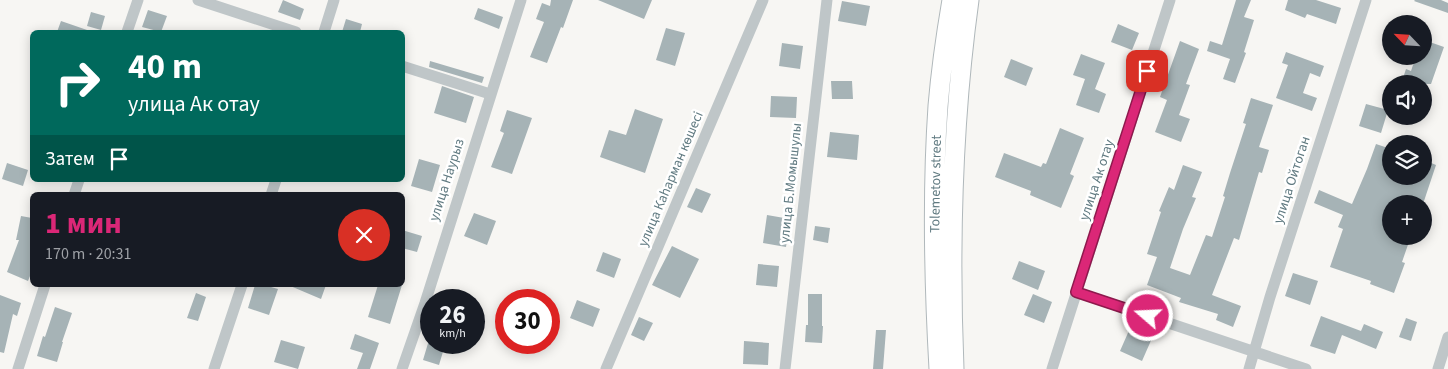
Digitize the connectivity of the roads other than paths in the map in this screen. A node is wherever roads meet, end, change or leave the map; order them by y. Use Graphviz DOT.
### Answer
graph roads {
  1 [pos="138,0"];
  2 [pos="198,0"];
  3 [pos="334,0"];
  4 [pos="520,0"];
  5 [pos="763,0"];
  6 [pos="827,0"];
  7 [pos="952,0"];
  8 [pos="969,0"];
  9 [pos="1170,0"];
  10 [pos="1366,0"];
  11 [pos="128,30"];
  12 [pos="290,30"];
  13 [pos="325,30"];
  14 [pos="405,67"];
  15 [pos="490,94"];
  16 [pos="44,287"];
  17 [pos="241,287"];
  18 [pos="1076,292"];
  19 [pos="1448,337"];
  20 [pos="1254,352"];
  21 [pos="18,369"];
  22 [pos="214,369"];
  23 [pos="402,369"];
  24 [pos="606,369"];
  25 [pos="785,369"];
  26 [pos="938,369"];
  27 [pos="954,369"];
  28 [pos="1052,369"];
  29 [pos="1249,369"];
  30 [pos="1306,369"];
  31 [pos="1438,369"];
  1 -- 11 [label="street"];
  2 -- 12 [label="street"];
  3 -- 13 [label="street"];
  4 -- 15 [label="street, улица Наурыз"];
  5 -- 24 [label="street, улица Каһарман көшесі"];
  6 -- 25 [label="street, улица Б.Момышулы"];
  7 -- 26 [label="main road, Tolemetov street"];
  8 -- 27 [label="main road, Tolemetov street"];
  9 -- 18 [label="street, улица Ак отау"];
  10 -- 20 [label="street, улица Ойтоган"];
  14 -- 15 [label="street"];
  15 -- 23 [label="street, улица Наурыз"];
  16 -- 21 [label="street"];
  17 -- 22 [label="street"];
  18 -- 20 [label="street"];
  18 -- 28 [label="street, улица Ак отау"];
  19 -- 31 [label="street"];
  20 -- 29 [label="street, улица Ойтоган"];
  20 -- 30 [label="street"];
}
